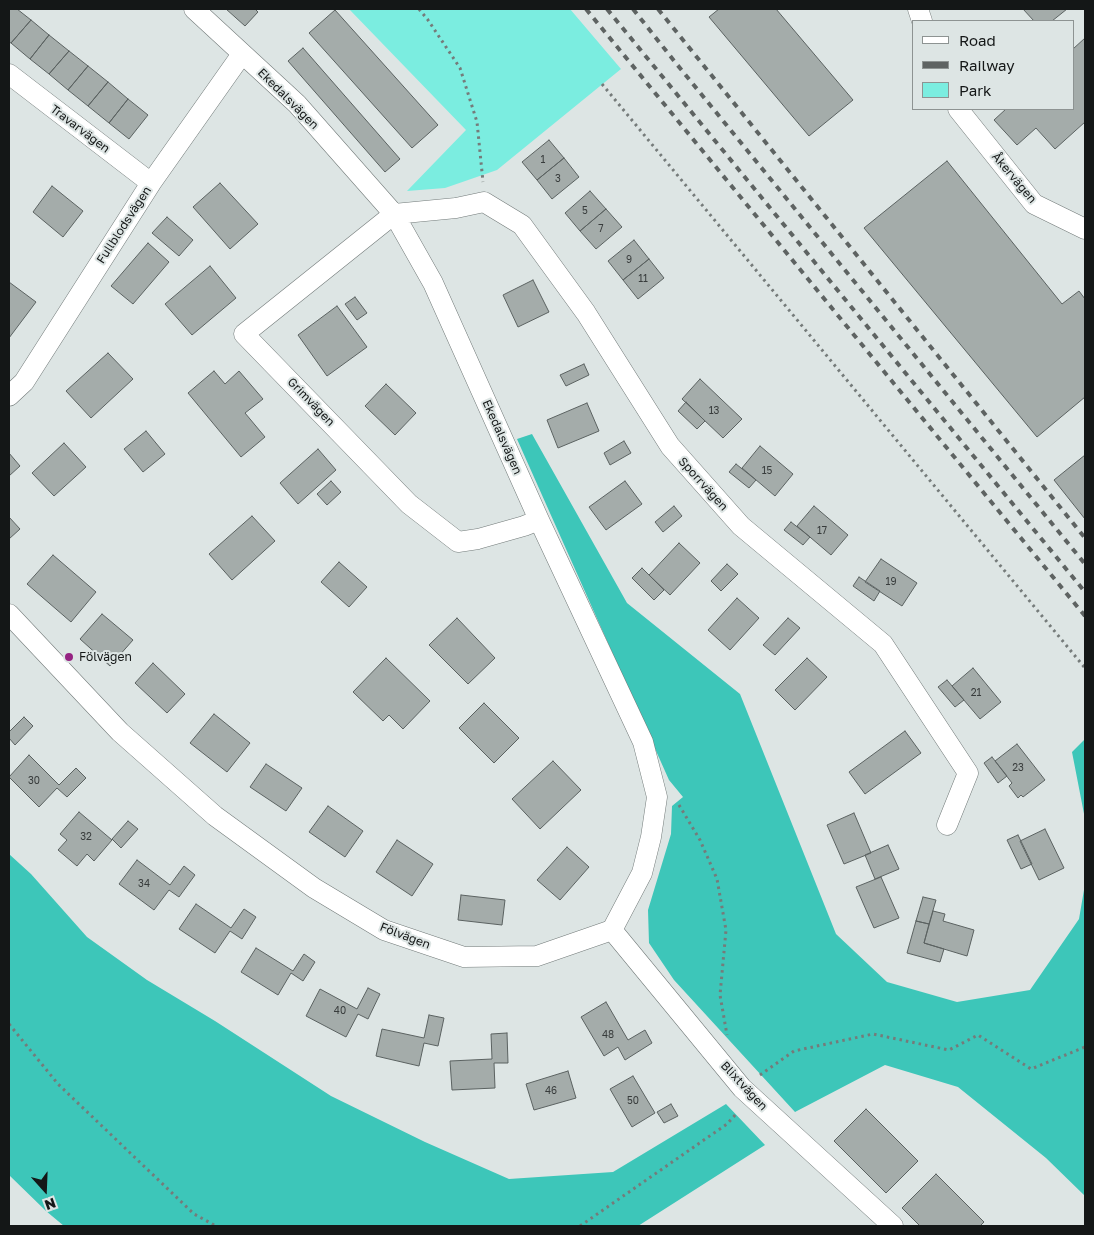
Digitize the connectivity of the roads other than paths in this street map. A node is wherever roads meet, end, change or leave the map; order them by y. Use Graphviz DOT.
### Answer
graph roads {
  1 [pos="194,9"];
  2 [pos="242,54"];
  3 [pos="9,74"];
  4 [pos="959,110"];
  5 [pos="151,183"];
  6 [pos="394,214"];
  7 [pos="1085,229"];
  8 [pos="9,396"];
  9 [pos="539,520"];
  10 [pos="9,614"];
  11 [pos="947,825"];
  12 [pos="612,930"];
  13 [pos="882,1223"];
  1 -- 2 [label="street, Ekedalsvägen"];
  2 -- 5 [label="street, Fullblodsvägen"];
  2 -- 6 [label="street, Ekedalsvägen"];
  3 -- 5 [label="street, Travarvägen"];
  4 -- 7 [label="street, Åkervägen"];
  5 -- 8 [label="street, Fullblodsvägen"];
  6 -- 9 [label="street, Ekedalsvägen"];
  6 -- 9 [label="street, Grimvägen"];
  6 -- 11 [label="street, Sporrvägen"];
  9 -- 12 [label="street, Ekedalsvägen"];
  10 -- 12 [label="street, Fölvägen"];
  12 -- 13 [label="street, Blixtvägen"];
}
